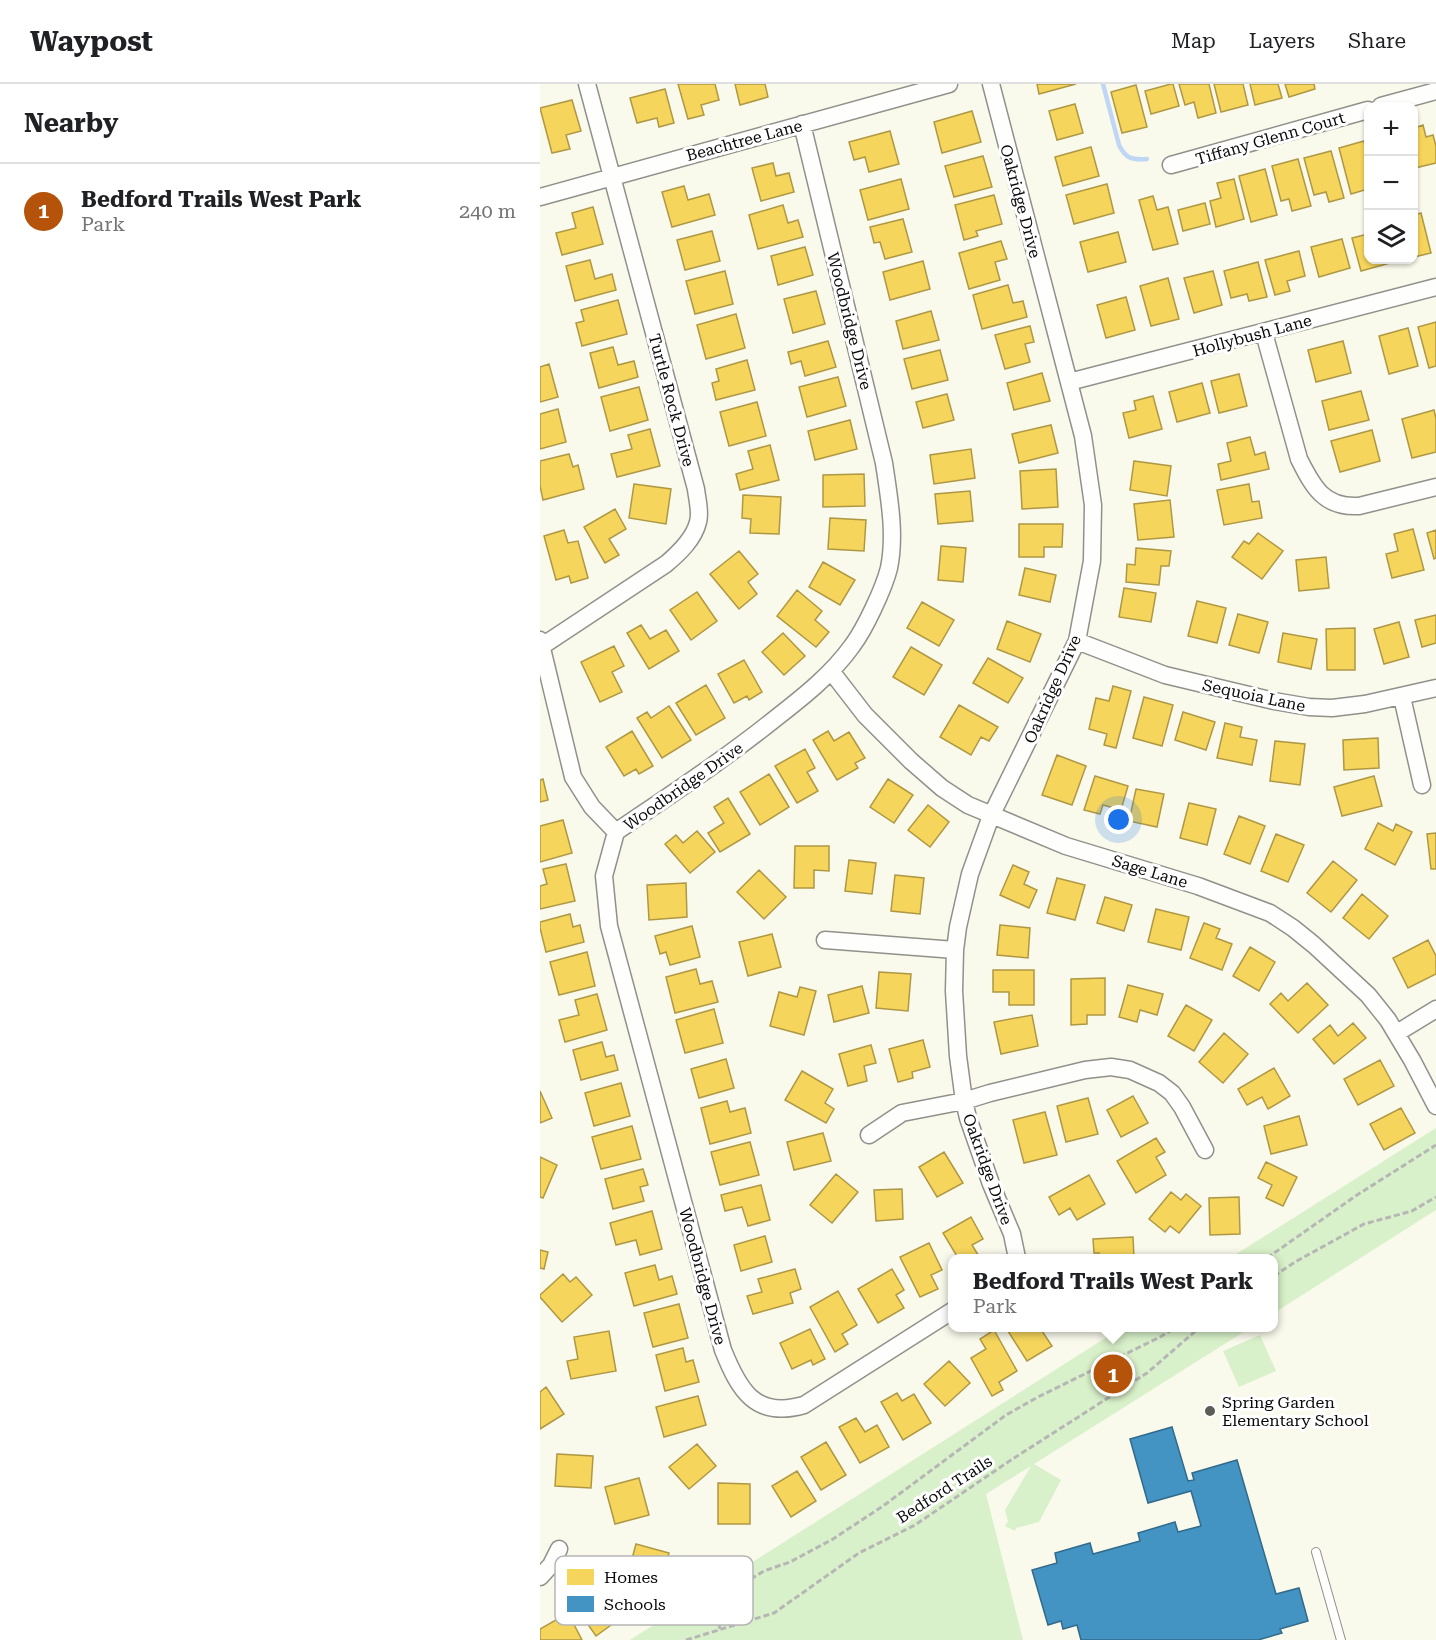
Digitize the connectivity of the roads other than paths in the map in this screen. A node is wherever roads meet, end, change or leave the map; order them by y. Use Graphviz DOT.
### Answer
graph roads {
  1 [pos="587,84"];
  2 [pos="949,84"];
  3 [pos="990,84"];
  4 [pos="1436,91"];
  5 [pos="1396,102"];
  6 [pos="1364,111"];
  7 [pos="802,124"];
  8 [pos="1171,165"];
  9 [pos="612,176"];
  10 [pos="540,197"];
  11 [pos="1436,287"];
  12 [pos="1264,333"];
  13 [pos="1069,382"];
  14 [pos="1436,487"];
  15 [pos="1077,641"];
  16 [pos="541,644"];
  17 [pos="831,671"];
  18 [pos="1436,688"];
  19 [pos="1402,697"];
  20 [pos="1422,785"];
  21 [pos="991,816"];
  22 [pos="616,832"];
  23 [pos="825,940"];
  24 [pos="955,950"];
  25 [pos="1436,1008"];
  26 [pos="1396,1033"];
  27 [pos="964,1101"];
  28 [pos="1436,1106"];
  29 [pos="869,1135"];
  30 [pos="1205,1150"];
  31 [pos="1017,1254"];
  32 [pos="948,1314"];
  33 [pos="559,1549"];
  34 [pos="1316,1552"];
  35 [pos="556,1556"];
  36 [pos="555,1557"];
  37 [pos="540,1577"];
  38 [pos="1341,1640"];
  1 -- 9 [label="street, Turtle Rock Drive"];
  2 -- 7 [label="street, Beachtree Lane"];
  3 -- 13 [label="street, Oakridge Drive"];
  4 -- 5 [label="street"];
  6 -- 8 [label="street, Tiffany Glenn Court"];
  7 -- 9 [label="street, Beachtree Lane"];
  7 -- 17 [label="street, Woodbridge Drive"];
  9 -- 10 [label="street, Beachtree Lane"];
  9 -- 16 [label="street, Turtle Rock Drive"];
  11 -- 12 [label="street, Hollybush Lane"];
  12 -- 13 [label="street, Hollybush Lane"];
  12 -- 14 [label="street"];
  13 -- 15 [label="street, Oakridge Drive"];
  15 -- 19 [label="street, Sequoia Lane"];
  15 -- 21 [label="street, Oakridge Drive"];
  16 -- 22 [label="street"];
  17 -- 21 [label="street, Sage Lane"];
  17 -- 22 [label="street, Woodbridge Drive"];
  18 -- 19 [label="street, Sequoia Lane"];
  19 -- 20 [label="street"];
  21 -- 24 [label="street, Oakridge Drive"];
  21 -- 26 [label="street, Sage Lane"];
  22 -- 32 [label="street, Woodbridge Drive"];
  23 -- 24 [label="street"];
  24 -- 27 [label="street, Oakridge Drive"];
  25 -- 26 [label="street"];
  26 -- 28 [label="street, Sage Lane"];
  27 -- 29 [label="street"];
  27 -- 30 [label="street"];
  27 -- 31 [label="street, Oakridge Drive"];
  33 -- 35 [label="street"];
  34 -- 38 [label="lane"];
  36 -- 37 [label="street"];
}
